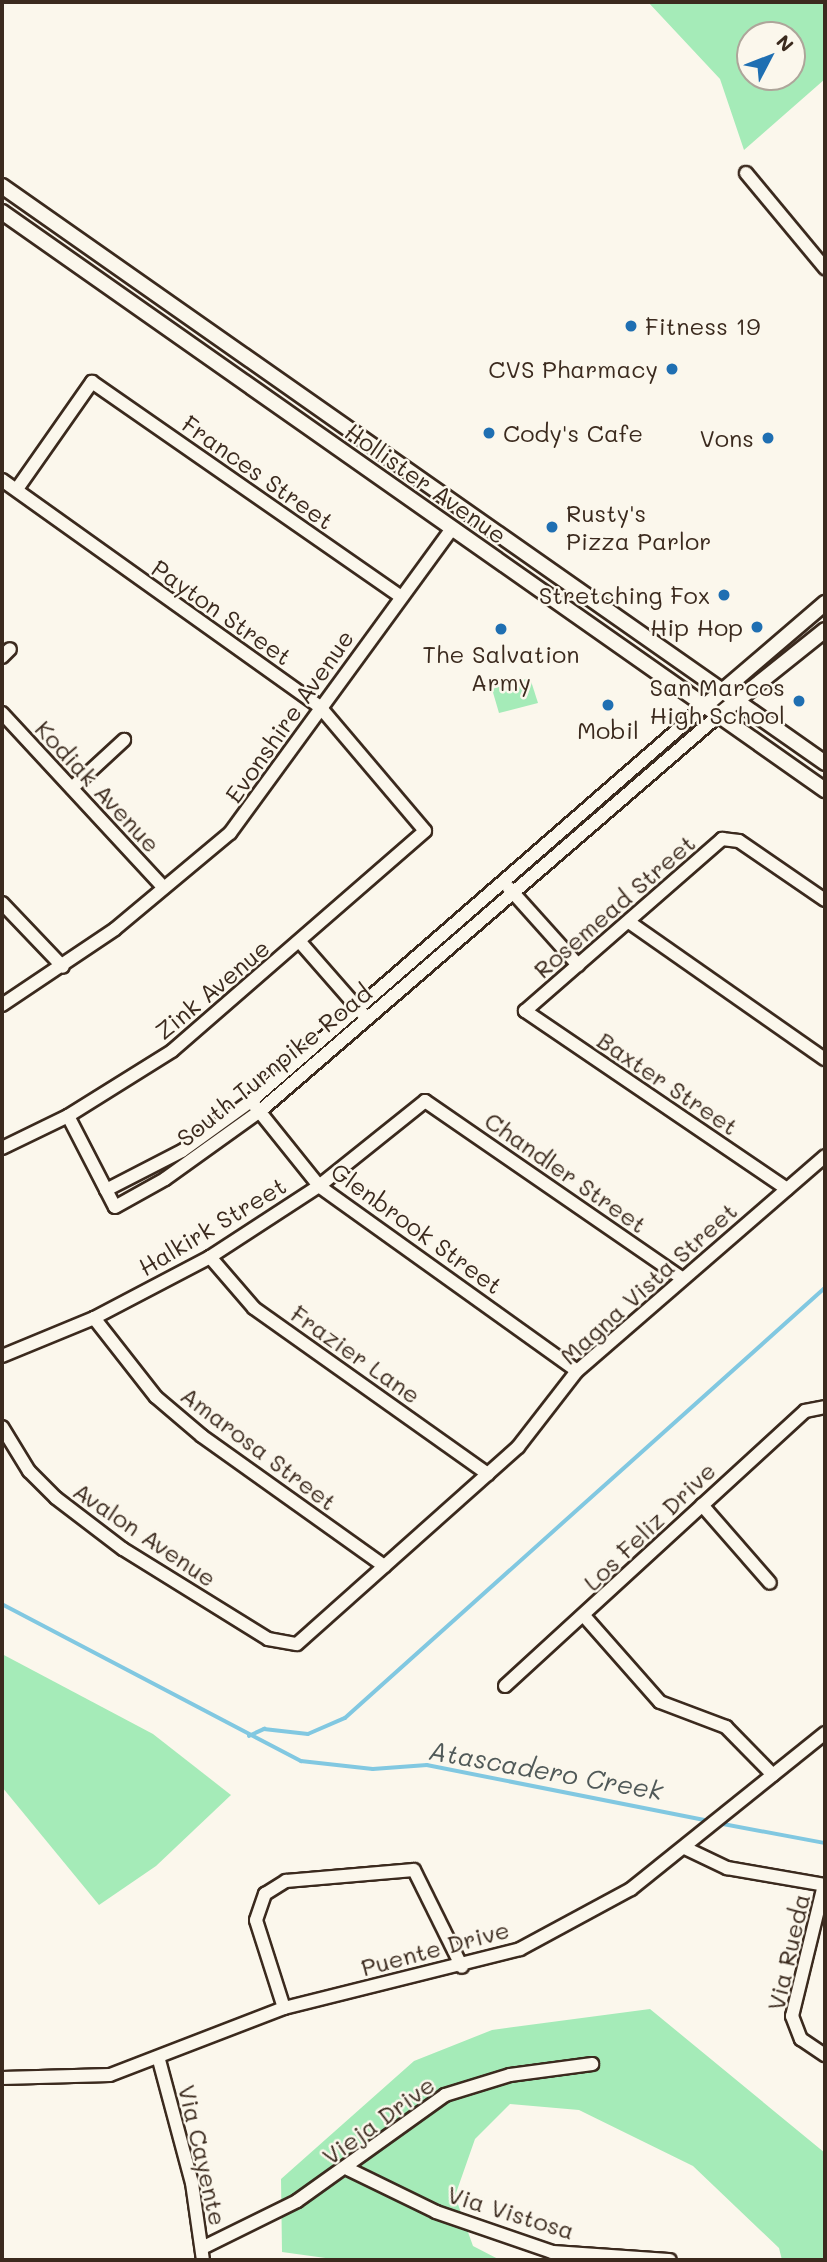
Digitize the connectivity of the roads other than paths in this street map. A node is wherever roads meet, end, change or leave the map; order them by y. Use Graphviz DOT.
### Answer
graph roads {
  1 [pos="746,173"];
  2 [pos="2,186"];
  3 [pos="2,212"];
  4 [pos="825,268"];
  5 [pos="2,480"];
  6 [pos="17,489"];
  7 [pos="452,529"];
  8 [pos="401,597"];
  9 [pos="825,603"];
  10 [pos="825,630"];
  11 [pos="723,692"];
  12 [pos="738,702"];
  13 [pos="705,705"];
  14 [pos="320,707"];
  15 [pos="2,713"];
  16 [pos="719,715"];
  17 [pos="124,740"];
  18 [pos="825,763"];
  19 [pos="72,788"];
  20 [pos="825,790"];
  21 [pos="425,831"];
  22 [pos="164,888"];
  23 [pos="509,888"];
  24 [pos="825,900"];
  25 [pos="2,903"];
  26 [pos="629,922"];
  27 [pos="300,942"];
  28 [pos="578,965"];
  29 [pos="63,967"];
  30 [pos="2,1005"];
  31 [pos="358,1009"];
  32 [pos="525,1011"];
  33 [pos="368,1019"];
  34 [pos="825,1059"];
  35 [pos="425,1101"];
  36 [pos="255,1106"];
  37 [pos="68,1116"];
  38 [pos="2,1148"];
  39 [pos="825,1156"];
  40 [pos="319,1186"];
  41 [pos="787,1189"];
  42 [pos="106,1190"];
  43 [pos="210,1257"];
  44 [pos="682,1278"];
  45 [pos="94,1318"];
  46 [pos="2,1356"];
  47 [pos="577,1371"];
  48 [pos="824,1392"];
  49 [pos="825,1407"];
  50 [pos="2,1427"];
  51 [pos="488,1474"];
  52 [pos="702,1505"];
  53 [pos="384,1566"];
  54 [pos="770,1583"];
  55 [pos="585,1617"];
  56 [pos="289,1646"];
  57 [pos="505,1686"];
  58 [pos="825,1734"];
  59 [pos="773,1775"];
  60 [pos="685,1848"];
  61 [pos="825,1885"];
  62 [pos="462,1967"];
  63 [pos="284,2008"];
  64 [pos="825,2055"];
  65 [pos="159,2060"];
  66 [pos="592,2064"];
  67 [pos="2,2078"];
  68 [pos="348,2169"];
  69 [pos="202,2254"];
  70 [pos="670,2260"];
  1 -- 4 [label="street"];
  2 -- 11 [label="main road, Hollister Avenue"];
  3 -- 7 [label="main road, Hollister Avenue"];
  5 -- 6 [label="street, Payton Street"];
  6 -- 8 [label="street, Frances Street"];
  6 -- 14 [label="street, Payton Street"];
  7 -- 8 [label="street, Evonshire Avenue"];
  7 -- 13 [label="main road, Hollister Avenue"];
  8 -- 14 [label="street, Evonshire Avenue"];
  9 -- 11 [label="main road, South Turnpike Road"];
  10 -- 12 [label="main road, South Turnpike Road"];
  11 -- 12 [label="main road, Hollister Avenue"];
  11 -- 13 [label="main road, South Turnpike Road"];
  12 -- 16 [label="main road, South Turnpike Road"];
  12 -- 18 [label="main road, Hollister Avenue"];
  13 -- 16 [label="main road, Hollister Avenue"];
  13 -- 23 [label="street, South Turnpike Road"];
  14 -- 21 [label="street, Payton Street"];
  14 -- 22 [label="street, Evonshire Avenue"];
  15 -- 19 [label="street, Kodiak Avenue"];
  16 -- 20 [label="main road, Hollister Avenue"];
  16 -- 23 [label="street, South Turnpike Road"];
  17 -- 19 [label="street"];
  19 -- 22 [label="street, Kodiak Avenue"];
  21 -- 27 [label="street, Zink Avenue"];
  22 -- 29 [label="street, Evonshire Avenue"];
  23 -- 28 [label="street"];
  23 -- 31 [label="street, South Turnpike Road"];
  23 -- 33 [label="street, South Turnpike Road"];
  24 -- 26 [label="street, Rosemead Street"];
  25 -- 29 [label="street"];
  26 -- 28 [label="street, Rosemead Street"];
  26 -- 34 [label="street"];
  27 -- 31 [label="street"];
  27 -- 37 [label="street, Zink Avenue"];
  28 -- 32 [label="street, Rosemead Street"];
  29 -- 30 [label="street, Evonshire Avenue"];
  31 -- 33 [label="street"];
  31 -- 36 [label="street, South Turnpike Road"];
  32 -- 41 [label="street, Baxter Street"];
  33 -- 36 [label="street, South Turnpike Road"];
  35 -- 40 [label="street, Halkirk Street"];
  35 -- 44 [label="street, Chandler Street"];
  36 -- 40 [label="street, Glenbrook Street"];
  36 -- 42 [label="street, South Turnpike Road"];
  36 -- 42 [label="street, South Turnpike Road"];
  37 -- 38 [label="street, Zink Avenue"];
  37 -- 42 [label="street"];
  39 -- 41 [label="street, Magna Vista Street"];
  40 -- 43 [label="street, Halkirk Street"];
  40 -- 47 [label="street, Glenbrook Street"];
  41 -- 44 [label="street, Magna Vista Street"];
  43 -- 45 [label="street, Halkirk Street"];
  43 -- 51 [label="street, Frazier Lane"];
  44 -- 47 [label="street, Magna Vista Street"];
  45 -- 46 [label="street, Halkirk Street"];
  45 -- 53 [label="street, Amarosa Street"];
  47 -- 51 [label="street, Magna Vista Street"];
  48 -- 49 [label="street"];
  49 -- 52 [label="street, Los Feliz Drive"];
  50 -- 56 [label="street, Avalon Avenue"];
  51 -- 53 [label="street, Magna Vista Street"];
  52 -- 54 [label="street"];
  52 -- 55 [label="street, Los Feliz Drive"];
  53 -- 56 [label="street, Magna Vista Street"];
  55 -- 57 [label="street, Los Feliz Drive"];
  55 -- 59 [label="street"];
  58 -- 59 [label="street, Puente Drive"];
  59 -- 60 [label="street, Puente Drive"];
  60 -- 61 [label="street"];
  60 -- 62 [label="street, Puente Drive"];
  61 -- 64 [label="street, Via Rueda"];
  62 -- 63 [label="street, Puente Drive"];
  62 -- 63 [label="street"];
  63 -- 65 [label="street, Puente Drive"];
  65 -- 67 [label="street, Puente Drive"];
  65 -- 69 [label="street, Via Cayente"];
  66 -- 68 [label="street, Vieja Drive"];
  68 -- 69 [label="street, Vieja Drive"];
  68 -- 70 [label="street, Via Vistosa"];
}
